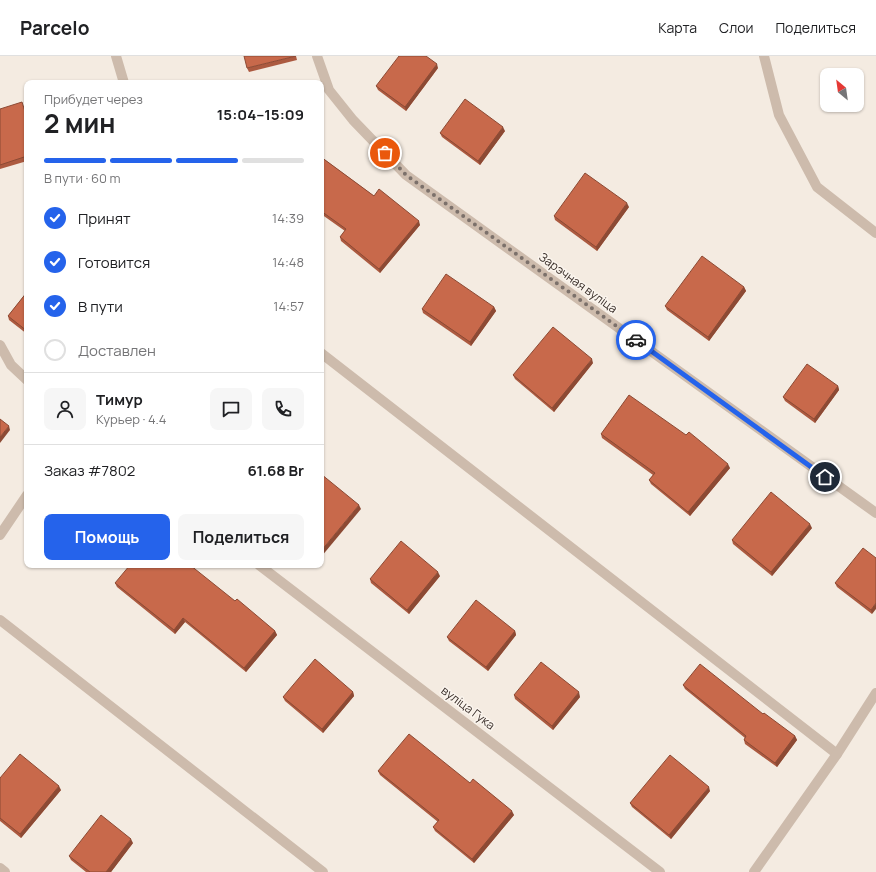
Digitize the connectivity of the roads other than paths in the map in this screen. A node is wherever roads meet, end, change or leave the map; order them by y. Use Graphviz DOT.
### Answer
graph roads {
  1 [pos="116,56"];
  2 [pos="317,56"];
  3 [pos="764,56"];
  4 [pos="123,80"];
  5 [pos="322,80"];
  6 [pos="325,91"];
  7 [pos="876,233"];
  8 [pos="0,345"];
  9 [pos="324,355"];
  10 [pos="24,377"];
  11 [pos="24,499"];
  12 [pos="876,514"];
  13 [pos="0,535"];
  14 [pos="263,568"];
  15 [pos="0,620"];
  16 [pos="876,693"];
  17 [pos="838,754"];
  18 [pos="0,868"];
  19 [pos="5,872"];
  20 [pos="323,872"];
  21 [pos="660,872"];
  22 [pos="754,872"];
  1 -- 4 [label="street"];
  2 -- 5 [label="street, Зарэчная вуліца"];
  3 -- 7 [label="street"];
  6 -- 12 [label="street, Зарэчная вуліца"];
  8 -- 10 [label="street"];
  9 -- 17 [label="street"];
  11 -- 13 [label="street"];
  14 -- 21 [label="street, вуліца Гука"];
  15 -- 20 [label="street"];
  16 -- 17 [label="street"];
  17 -- 22 [label="street"];
  18 -- 19 [label="street"];
}
